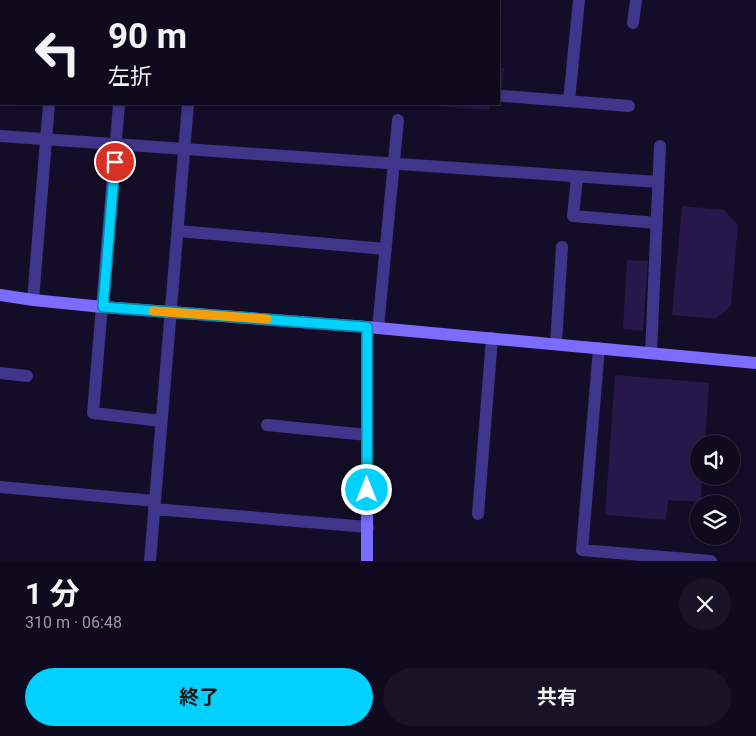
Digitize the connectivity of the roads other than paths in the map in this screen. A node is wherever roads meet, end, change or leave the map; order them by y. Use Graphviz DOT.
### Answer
graph roads {
  1 [pos="579,0"];
  2 [pos="636,0"];
  3 [pos="633,23"];
  4 [pos="504,96"];
  5 [pos="569,101"];
  6 [pos="49,105"];
  7 [pos="119,105"];
  8 [pos="188,105"];
  9 [pos="629,106"];
  10 [pos="398,120"];
  11 [pos="0,136"];
  12 [pos="46,139"];
  13 [pos="116,144"];
  14 [pos="660,146"];
  15 [pos="184,149"];
  16 [pos="394,164"];
  17 [pos="577,177"];
  18 [pos="658,182"];
  19 [pos="657,223"];
  20 [pos="178,231"];
  21 [pos="562,247"];
  22 [pos="386,249"];
  23 [pos="0,295"];
  24 [pos="33,300"];
  25 [pos="103,307"];
  26 [pos="171,312"];
  27 [pos="372,327"];
  28 [pos="492,338"];
  29 [pos="556,344"];
  30 [pos="599,348"];
  31 [pos="651,353"];
  32 [pos="756,363"];
  33 [pos="0,373"];
  34 [pos="27,376"];
  35 [pos="161,421"];
  36 [pos="267,425"];
  37 [pos="367,435"];
  38 [pos="0,487"];
  39 [pos="154,505"];
  40 [pos="478,514"];
  41 [pos="368,527"];
  42 [pos="150,561"];
  43 [pos="367,561"];
  44 [pos="711,561"];
  1 -- 5 [label="street"];
  2 -- 3 [label="street"];
  4 -- 5 [label="street"];
  5 -- 9 [label="street"];
  6 -- 12 [label="street"];
  7 -- 13 [label="street"];
  8 -- 15 [label="street"];
  10 -- 16 [label="street"];
  11 -- 12 [label="street"];
  12 -- 13 [label="street"];
  12 -- 24 [label="street"];
  13 -- 15 [label="street"];
  13 -- 25 [label="street"];
  14 -- 18 [label="street"];
  15 -- 16 [label="street"];
  15 -- 20 [label="street"];
  16 -- 17 [label="street"];
  16 -- 22 [label="street"];
  17 -- 18 [label="street"];
  17 -- 19 [label="street"];
  18 -- 19 [label="street"];
  19 -- 31 [label="street"];
  20 -- 22 [label="street"];
  20 -- 26 [label="street"];
  21 -- 29 [label="street"];
  22 -- 27 [label="street"];
  23 -- 24 [label="street"];
  24 -- 25 [label="street"];
  25 -- 26 [label="street"];
  25 -- 35 [label="street"];
  26 -- 27 [label="street"];
  26 -- 35 [label="street"];
  27 -- 28 [label="street"];
  27 -- 37 [label="street"];
  28 -- 29 [label="street"];
  28 -- 40 [label="street"];
  29 -- 30 [label="street"];
  30 -- 31 [label="street"];
  30 -- 44 [label="street"];
  31 -- 32 [label="street"];
  33 -- 34 [label="street"];
  35 -- 39 [label="street"];
  36 -- 37 [label="street"];
  37 -- 41 [label="street"];
  38 -- 39 [label="street"];
  39 -- 41 [label="street"];
  39 -- 42 [label="street"];
  41 -- 43 [label="street"];
}
